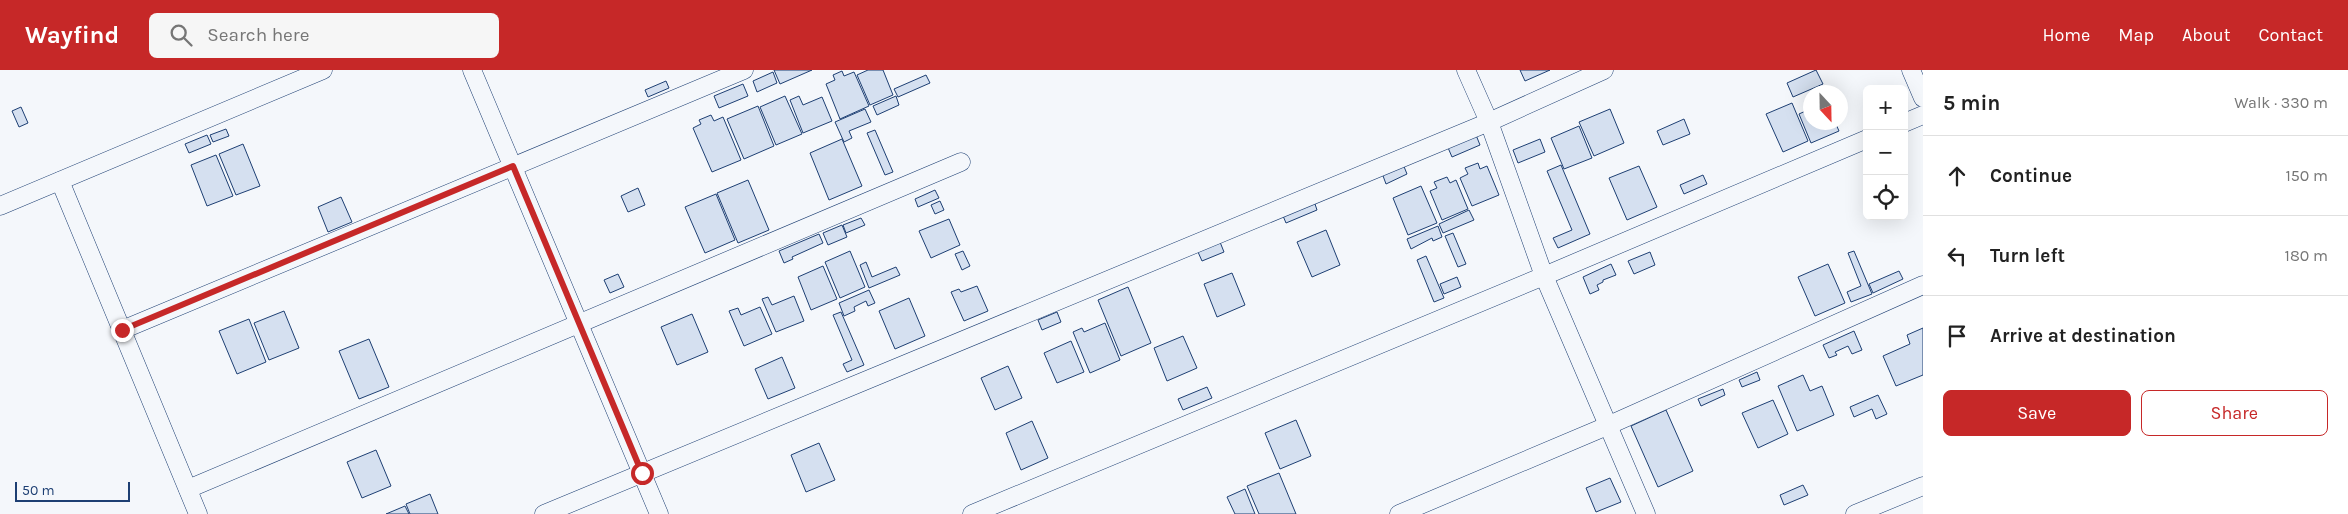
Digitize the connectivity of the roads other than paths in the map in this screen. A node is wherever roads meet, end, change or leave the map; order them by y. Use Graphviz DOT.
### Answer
graph roads {
  1 [pos="323,70"];
  2 [pos="472,70"];
  3 [pos="744,70"];
  4 [pos="1466,70"];
  5 [pos="1604,70"];
  6 [pos="1911,70"];
  7 [pos="1923,98"];
  8 [pos="1923,115"];
  9 [pos="1908,121"];
  10 [pos="1489,122"];
  11 [pos="1863,141"];
  12 [pos="961,162"];
  13 [pos="513,166"];
  14 [pos="60,181"];
  15 [pos="0,206"];
  16 [pos="1544,276"];
  17 [pos="1923,285"];
  18 [pos="579,324"];
  19 [pos="122,330"];
  20 [pos="1607,426"];
  21 [pos="642,473"];
  22 [pos="1923,486"];
  23 [pos="188,489"];
  24 [pos="198,514"];
  25 [pos="544,514"];
  26 [pos="659,514"];
  27 [pos="972,514"];
  28 [pos="1398,514"];
  29 [pos="1646,514"];
  30 [pos="1855,514"];
  1 -- 14 [label="street"];
  2 -- 13 [label="street"];
  3 -- 13 [label="street"];
  4 -- 10 [label="street"];
  5 -- 10 [label="street"];
  6 -- 7 [label="street"];
  8 -- 9 [label="street"];
  10 -- 16 [label="street"];
  10 -- 21 [label="street"];
  11 -- 16 [label="street"];
  12 -- 18 [label="street"];
  13 -- 18 [label="street"];
  13 -- 19 [label="street"];
  14 -- 15 [label="street"];
  14 -- 19 [label="street"];
  16 -- 20 [label="street"];
  16 -- 27 [label="street"];
  17 -- 20 [label="street"];
  18 -- 21 [label="street"];
  18 -- 23 [label="street"];
  19 -- 23 [label="street"];
  20 -- 28 [label="street"];
  20 -- 29 [label="street"];
  21 -- 25 [label="street"];
  21 -- 26 [label="street"];
  22 -- 30 [label="street"];
  23 -- 24 [label="street"];
}
